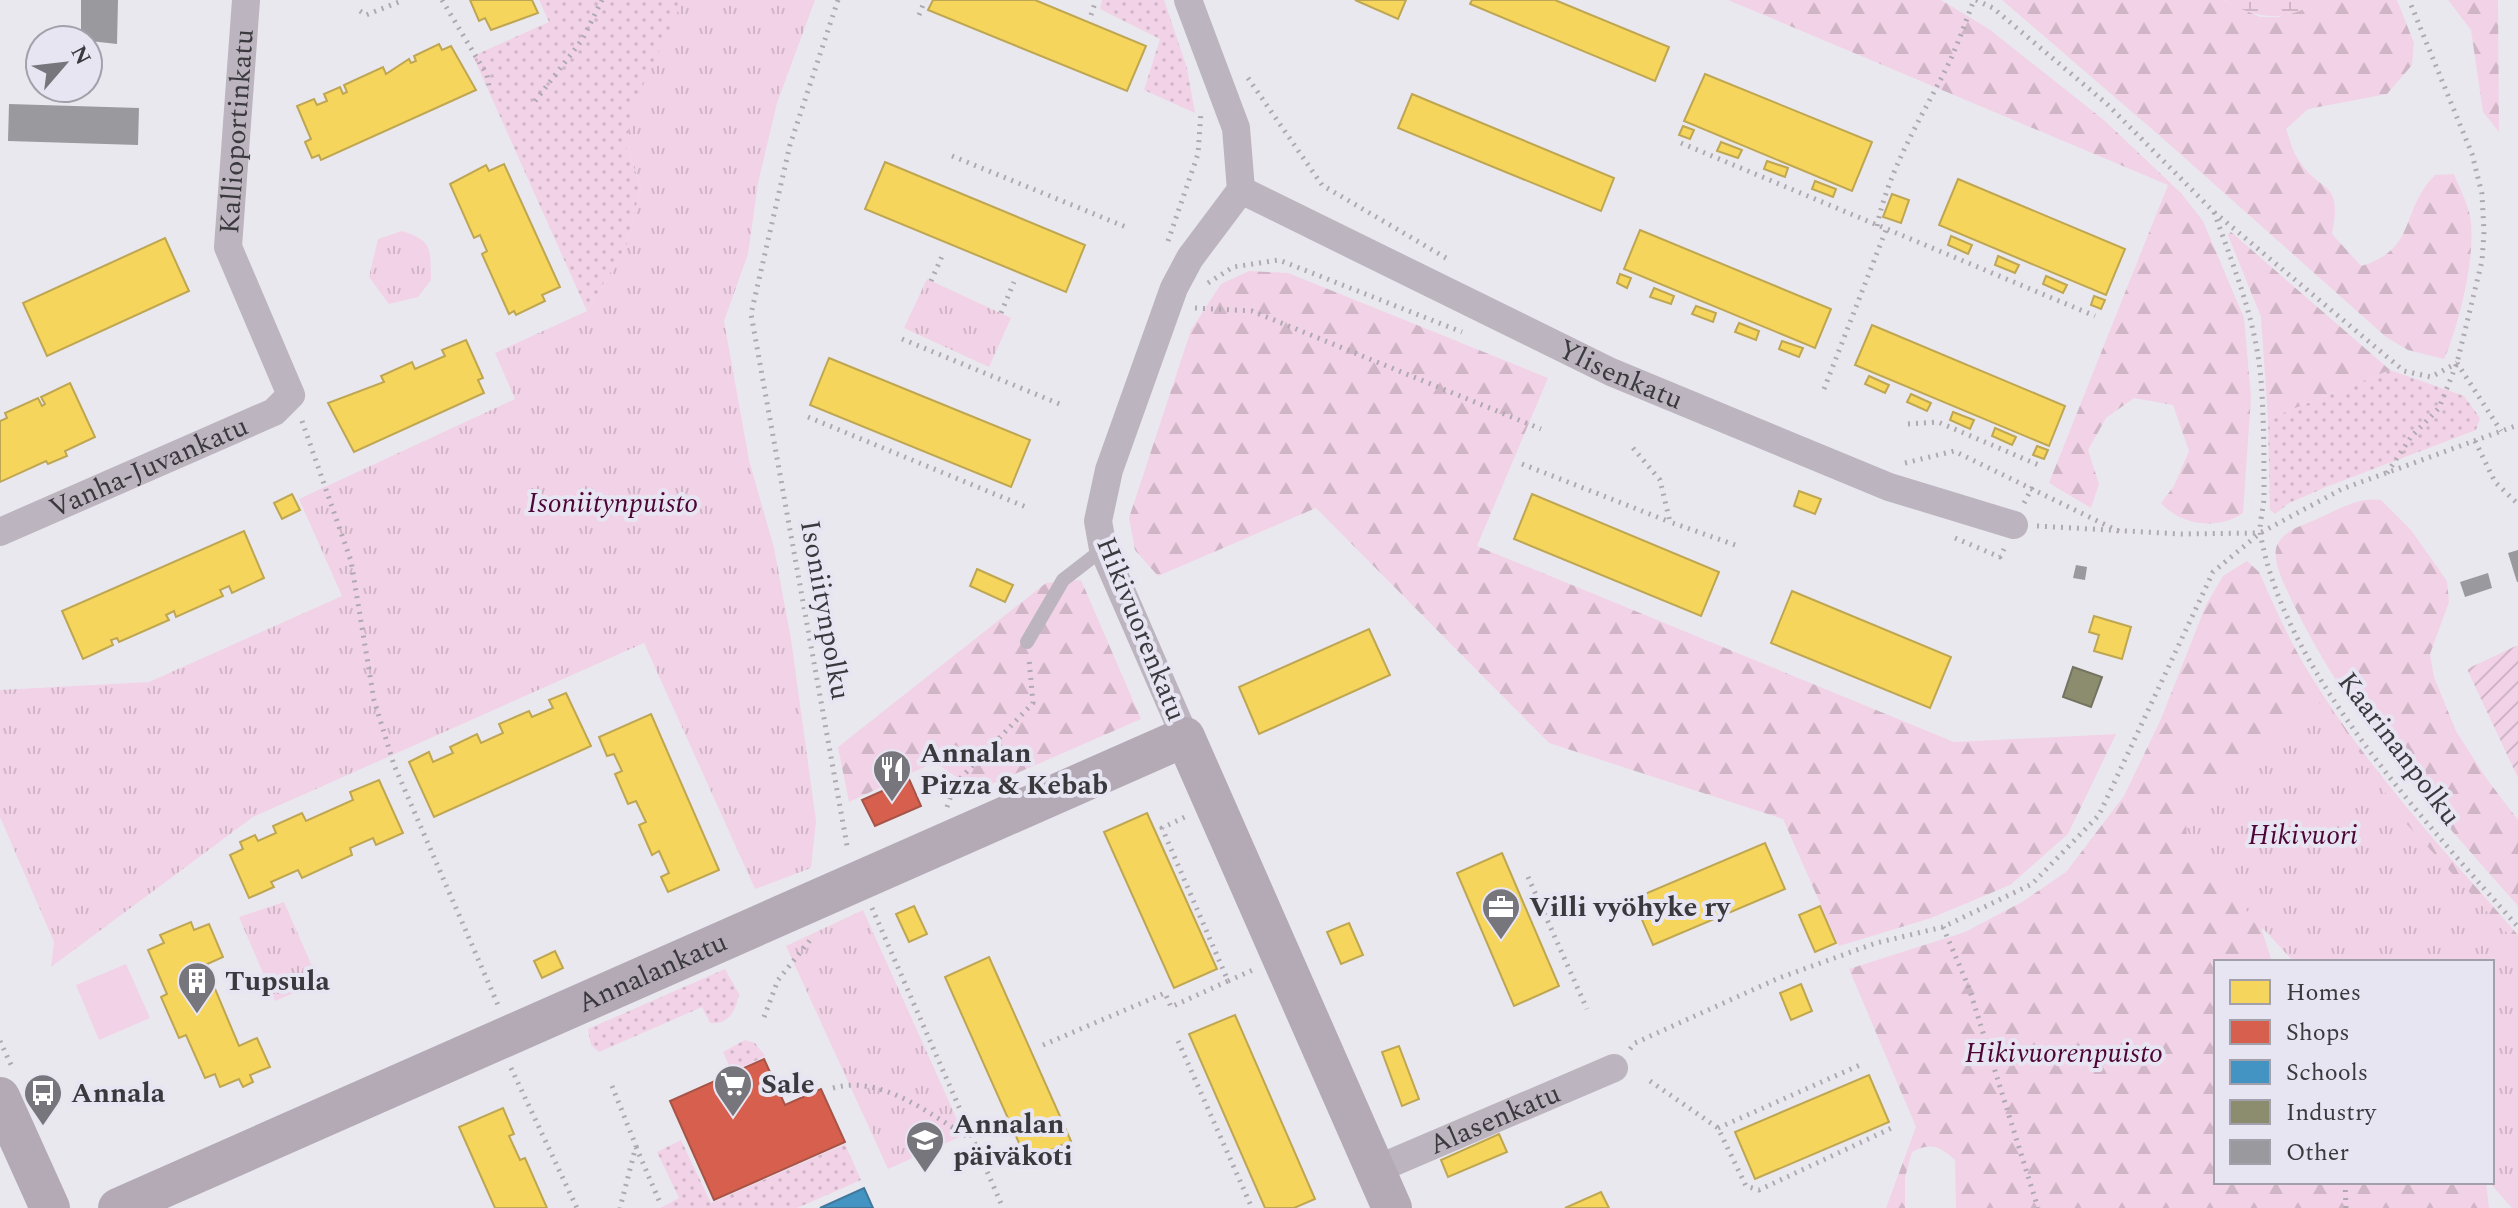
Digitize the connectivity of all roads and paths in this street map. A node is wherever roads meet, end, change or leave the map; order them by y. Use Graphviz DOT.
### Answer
graph roads {
  1 [pos="246,0"];
  2 [pos="404,0"];
  3 [pos="442,0"];
  4 [pos="602,0"];
  5 [pos="838,0"];
  6 [pos="925,0"];
  7 [pos="1096,0"];
  8 [pos="1188,0"];
  9 [pos="1975,0"];
  10 [pos="1985,0"];
  11 [pos="2409,0"];
  12 [pos="1993,8"];
  13 [pos="360,11"];
  14 [pos="919,15"];
  15 [pos="1091,15"];
  16 [pos="1240,66"];
  17 [pos="489,86"];
  18 [pos="1200,99"];
  19 [pos="535,101"];
  20 [pos="1681,143"];
  21 [pos="952,156"];
  22 [pos="1241,190"];
  23 [pos="2214,212"];
  24 [pos="1877,226"];
  25 [pos="1126,227"];
  26 [pos="1886,230"];
  27 [pos="1167,243"];
  28 [pos="943,254"];
  29 [pos="1453,262"];
  30 [pos="931,281"];
  31 [pos="1014,282"];
  32 [pos="1203,290"];
  33 [pos="1196,298"];
  34 [pos="1001,313"];
  35 [pos="2095,316"];
  36 [pos="1468,334"];
  37 [pos="902,339"];
  38 [pos="2457,363"];
  39 [pos="1824,389"];
  40 [pos="291,395"];
  41 [pos="1062,405"];
  42 [pos="808,417"];
  43 [pos="1908,424"];
  44 [pos="2518,425"];
  45 [pos="1541,429"];
  46 [pos="2501,431"];
  47 [pos="2475,441"];
  48 [pos="1633,448"];
  49 [pos="1522,464"];
  50 [pos="1896,466"];
  51 [pos="2041,466"];
  52 [pos="2387,474"];
  53 [pos="2033,486"];
  54 [pos="2518,504"];
  55 [pos="1026,507"];
  56 [pos="1670,522"];
  57 [pos="2014,525"];
  58 [pos="0,532"];
  59 [pos="2120,532"];
  60 [pos="1943,533"];
  61 [pos="2260,533"];
  62 [pos="1738,546"];
  63 [pos="1103,549"];
  64 [pos="1027,642"];
  65 [pos="1185,737"];
  66 [pos="1195,812"];
  67 [pos="943,820"];
  68 [pos="1528,877"];
  69 [pos="860,881"];
  70 [pos="1943,927"];
  71 [pos="2518,927"];
  72 [pos="814,935"];
  73 [pos="1263,966"];
  74 [pos="1228,981"];
  75 [pos="1587,1009"];
  76 [pos="764,1017"];
  77 [pos="500,1028"];
  78 [pos="1178,1041"];
  79 [pos="1043,1045"];
  80 [pos="1860,1065"];
  81 [pos="1614,1068"];
  82 [pos="1650,1081"];
  83 [pos="612,1086"];
  84 [pos="833,1088"];
  85 [pos="0,1097"];
  86 [pos="1896,1126"];
  87 [pos="1718,1128"];
  88 [pos="972,1139"];
  89 [pos="636,1146"];
  90 [pos="1375,1170"];
  91 [pos="2345,1184"];
  92 [pos="661,1205"];
  93 [pos="50,1208"];
  94 [pos="118,1208"];
  95 [pos="577,1208"];
  96 [pos="620,1208"];
  97 [pos="1003,1208"];
  98 [pos="1252,1208"];
  99 [pos="1392,1208"];
  100 [pos="2038,1208"];
  101 [pos="2346,1208"];
  1 -- 40 [label="street, Kallioportinkatu"];
  2 -- 13 [label="path"];
  3 -- 17 [label="path"];
  4 -- 19 [label="path"];
  5 -- 69 [label="path, Isoniitynpolku"];
  6 -- 14 [label="path"];
  7 -- 15 [label="path"];
  8 -- 22 [label="street"];
  9 -- 12 [label="path"];
  9 -- 24 [label="path"];
  10 -- 12 [label="path"];
  11 -- 38 [label="path"];
  12 -- 23 [label="path"];
  16 -- 29 [label="path"];
  18 -- 27 [label="path"];
  20 -- 24 [label="path"];
  21 -- 25 [label="path"];
  22 -- 57 [label="street, Ylisenkatu"];
  22 -- 63 [label="street, Hikivuorenkatu"];
  23 -- 38 [label="path"];
  23 -- 61 [label="path, Kaarinanpolku"];
  24 -- 26 [label="path"];
  26 -- 35 [label="path"];
  26 -- 39 [label="path"];
  28 -- 30 [label="path"];
  31 -- 34 [label="path"];
  32 -- 36 [label="path"];
  33 -- 45 [label="path"];
  37 -- 41 [label="path"];
  38 -- 46 [label="path"];
  38 -- 52 [label="path"];
  40 -- 58 [label="street, Vanha-Juvankatu"];
  40 -- 77 [label="path"];
  42 -- 55 [label="path"];
  43 -- 51 [label="path"];
  44 -- 46 [label="path"];
  46 -- 47 [label="path"];
  47 -- 52 [label="path"];
  47 -- 54 [label="path"];
  48 -- 56 [label="path"];
  49 -- 56 [label="path"];
  50 -- 53 [label="path"];
  52 -- 61 [label="path"];
  53 -- 57 [label="path"];
  53 -- 59 [label="path"];
  56 -- 62 [label="path"];
  57 -- 59 [label="path"];
  57 -- 60 [label="path"];
  59 -- 61 [label="path"];
  61 -- 70 [label="path"];
  61 -- 71 [label="path, Kaarinanpolku"];
  63 -- 64 [label="lane"];
  63 -- 65 [label="street, Hikivuorenkatu"];
  64 -- 67 [label="path"];
  65 -- 69 [label="street, Annalankatu"];
  65 -- 90 [label="street, Hikivuorenkatu"];
  66 -- 74 [label="path"];
  68 -- 75 [label="path"];
  69 -- 77 [label="street, Annalankatu"];
  69 -- 88 [label="path, Isoniitynpolku"];
  70 -- 81 [label="path"];
  70 -- 100 [label="path"];
  72 -- 76 [label="path"];
  73 -- 74 [label="path"];
  74 -- 79 [label="path"];
  77 -- 94 [label="street, Annalankatu"];
  77 -- 95 [label="path"];
  78 -- 98 [label="path"];
  80 -- 87 [label="path"];
  81 -- 90 [label="street, Alasenkatu"];
  82 -- 87 [label="path"];
  83 -- 89 [label="path"];
  84 -- 88 [label="path"];
  85 -- 93 [label="street"];
  86 -- 87 [label="path"];
  88 -- 97 [label="path, Isoniitynpolku"];
  89 -- 92 [label="path"];
  89 -- 96 [label="path"];
  90 -- 99 [label="street, Hikivuorenkatu"];
  91 -- 101 [label="path"];
}
